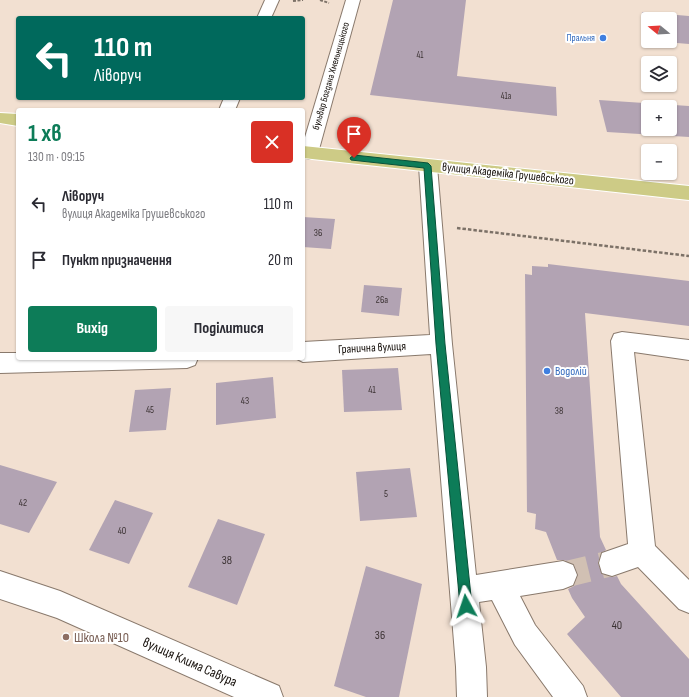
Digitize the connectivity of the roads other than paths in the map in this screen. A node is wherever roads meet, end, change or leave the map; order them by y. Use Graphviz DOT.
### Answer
graph roads {
  1 [pos="272,0"];
  2 [pos="353,0"];
  3 [pos="265,16"];
  4 [pos="0,118"];
  5 [pos="16,120"];
  6 [pos="306,152"];
  7 [pos="428,166"];
  8 [pos="689,193"];
  9 [pos="441,344"];
  10 [pos="689,350"];
  11 [pos="305,352"];
  12 [pos="112,360"];
  13 [pos="0,363"];
  14 [pos="642,552"];
  15 [pos="612,563"];
  16 [pos="563,575"];
  17 [pos="0,585"];
  18 [pos="499,585"];
  19 [pos="464,591"];
  20 [pos="689,599"];
  21 [pos="268,697"];
  22 [pos="472,697"];
  23 [pos="572,697"];
  1 -- 3 [label="street"];
  2 -- 6 [label="street, бульвар Богдана Хмельницького"];
  4 -- 5 [label="main road"];
  6 -- 7 [label="main road, вулиця Академіка Грушевського"];
  7 -- 8 [label="main road, вулиця Академіка Грушевського"];
  7 -- 9 [label="street"];
  9 -- 11 [label="street, Гранична вулиця"];
  9 -- 19 [label="street"];
  10 -- 14 [label="street"];
  12 -- 13 [label="street"];
  14 -- 15 [label="street"];
  14 -- 20 [label="street"];
  16 -- 18 [label="street"];
  17 -- 21 [label="street, вулиця Клима Савура"];
  18 -- 19 [label="street"];
  18 -- 23 [label="street"];
  19 -- 22 [label="street"];
}
